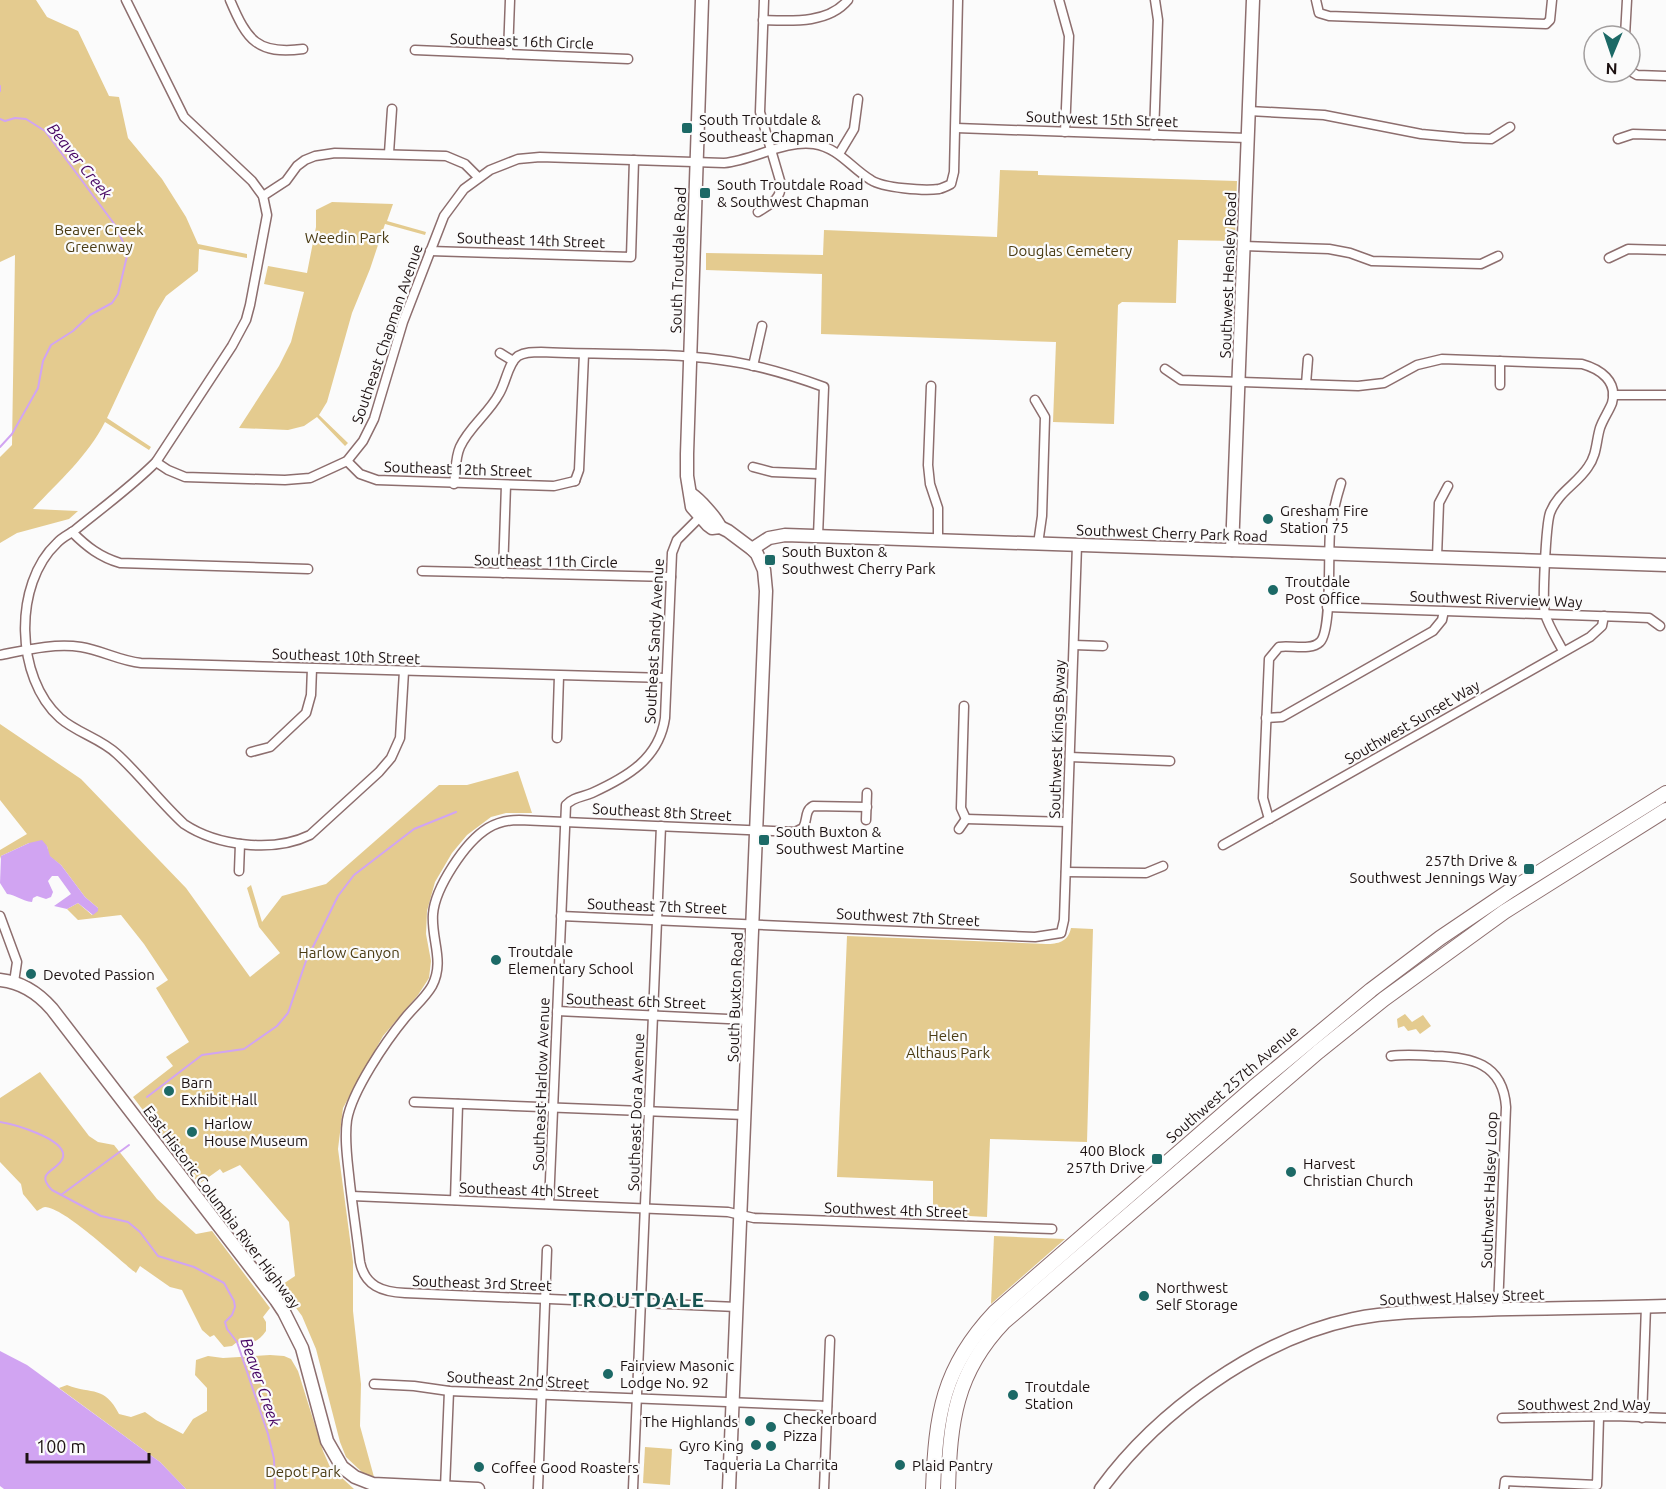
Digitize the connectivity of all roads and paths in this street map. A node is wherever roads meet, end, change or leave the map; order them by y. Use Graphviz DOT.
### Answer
graph roads {
  1 [pos="126,0"];
  2 [pos="230,0"];
  3 [pos="510,0"];
  4 [pos="702,0"];
  5 [pos="764,0"];
  6 [pos="848,0"];
  7 [pos="958,0"];
  8 [pos="1059,0"];
  9 [pos="1155,0"];
  10 [pos="1253,0"];
  11 [pos="1316,0"];
  12 [pos="1552,0"];
  13 [pos="1627,0"];
  14 [pos="763,20"];
  15 [pos="1626,24"];
  16 [pos="303,49"];
  17 [pos="415,50"];
  18 [pos="508,54"];
  19 [pos="628,59"];
  20 [pos="1642,75"];
  21 [pos="1666,75"];
  22 [pos="858,99"];
  23 [pos="392,109"];
  24 [pos="1249,111"];
  25 [pos="1510,127"];
  26 [pos="956,128"];
  27 [pos="1065,132"];
  28 [pos="1154,135"];
  29 [pos="1666,135"];
  30 [pos="1247,138"];
  31 [pos="1618,139"];
  32 [pos="771,151"];
  33 [pos="389,153"];
  34 [pos="840,154"];
  35 [pos="634,160"];
  36 [pos="697,162"];
  37 [pos="478,177"];
  38 [pos="262,196"];
  39 [pos="758,212"];
  40 [pos="1244,246"];
  41 [pos="430,250"];
  42 [pos="1666,250"];
  43 [pos="1498,256"];
  44 [pos="1609,258"];
  45 [pos="762,326"];
  46 [pos="500,353"];
  47 [pos="584,354"];
  48 [pos="690,357"];
  49 [pos="1308,359"];
  50 [pos="513,361"];
  51 [pos="1500,361"];
  52 [pos="753,366"];
  53 [pos="1165,369"];
  54 [pos="1239,382"];
  55 [pos="1306,384"];
  56 [pos="1500,385"];
  57 [pos="931,386"];
  58 [pos="1613,394"];
  59 [pos="1666,395"];
  60 [pos="1035,400"];
  61 [pos="347,461"];
  62 [pos="156,462"];
  63 [pos="753,467"];
  64 [pos="820,474"];
  65 [pos="1341,483"];
  66 [pos="454,484"];
  67 [pos="506,485"];
  68 [pos="1448,486"];
  69 [pos="691,494"];
  70 [pos="699,518"];
  71 [pos="720,527"];
  72 [pos="72,532"];
  73 [pos="818,536"];
  74 [pos="938,540"];
  75 [pos="1038,544"];
  76 [pos="1077,545"];
  77 [pos="752,549"];
  78 [pos="1232,550"];
  79 [pos="1329,554"];
  80 [pos="1437,557"];
  81 [pos="1546,561"];
  82 [pos="1666,565"];
  83 [pos="308,569"];
  84 [pos="422,571"];
  85 [pos="502,573"];
  86 [pos="670,577"];
  87 [pos="1328,607"];
  88 [pos="1444,611"];
  89 [pos="1545,613"];
  90 [pos="1604,616"];
  91 [pos="1660,626"];
  92 [pos="1074,645"];
  93 [pos="1103,646"];
  94 [pos="27,650"];
  95 [pos="1563,651"];
  96 [pos="0,655"];
  97 [pos="312,668"];
  98 [pos="404,671"];
  99 [pos="560,676"];
  100 [pos="666,678"];
  101 [pos="964,706"];
  102 [pos="1266,718"];
  103 [pos="557,738"];
  104 [pos="251,752"];
  105 [pos="1070,757"];
  106 [pos="1170,761"];
  107 [pos="867,793"];
  108 [pos="1666,793"];
  109 [pos="867,807"];
  110 [pos="1666,810"];
  111 [pos="866,819"];
  112 [pos="966,819"];
  113 [pos="1269,819"];
  114 [pos="565,822"];
  115 [pos="1067,822"];
  116 [pos="661,826"];
  117 [pos="959,829"];
  118 [pos="757,830"];
  119 [pos="240,844"];
  120 [pos="1223,845"];
  121 [pos="1163,866"];
  122 [pos="239,871"];
  123 [pos="1066,872"];
  124 [pos="0,916"];
  125 [pos="561,916"];
  126 [pos="657,920"];
  127 [pos="753,923"];
  128 [pos="1061,933"];
  129 [pos="0,980"];
  130 [pos="14,982"];
  131 [pos="557,1011"];
  132 [pos="653,1016"];
  133 [pos="749,1020"];
  134 [pos="1391,1056"];
  135 [pos="414,1102"];
  136 [pos="458,1104"];
  137 [pos="553,1107"];
  138 [pos="650,1112"];
  139 [pos="745,1115"];
  140 [pos="352,1196"];
  141 [pos="455,1200"];
  142 [pos="549,1204"];
  143 [pos="645,1208"];
  144 [pos="740,1215"];
  145 [pos="1052,1229"];
  146 [pos="547,1250"];
  147 [pos="546,1298"];
  148 [pos="641,1303"];
  149 [pos="1646,1306"];
  150 [pos="1666,1306"];
  151 [pos="737,1307"];
  152 [pos="1498,1310"];
  153 [pos="830,1340"];
  154 [pos="374,1384"];
  155 [pos="449,1391"];
  156 [pos="542,1395"];
  157 [pos="637,1399"];
  158 [pos="732,1402"];
  159 [pos="827,1406"];
  160 [pos="1502,1418"];
  161 [pos="1599,1418"];
  162 [pos="1642,1418"];
  163 [pos="1666,1418"];
  164 [pos="446,1488"];
  165 [pos="478,1489"];
  166 [pos="538,1489"];
  167 [pos="633,1489"];
  168 [pos="729,1489"];
  169 [pos="824,1489"];
  170 [pos="933,1489"];
  171 [pos="948,1489"];
  172 [pos="1101,1489"];
  173 [pos="1504,1489"];
  1 -- 38 [label="street"];
  2 -- 16 [label="street"];
  3 -- 18 [label="street"];
  4 -- 36 [label="street, South Troutdale Road"];
  5 -- 14 [label="street"];
  6 -- 14 [label="street"];
  7 -- 26 [label="street"];
  8 -- 27 [label="street"];
  9 -- 28 [label="street"];
  10 -- 24 [label="street, Southwest Hensley Road"];
  11 -- 12 [label="street"];
  13 -- 15 [label="street"];
  14 -- 32 [label="street"];
  17 -- 18 [label="street, Southeast 16th Circle"];
  18 -- 19 [label="street, Southeast 16th Circle"];
  20 -- 21 [label="street"];
  22 -- 34 [label="street"];
  23 -- 33 [label="street"];
  24 -- 25 [label="street"];
  24 -- 30 [label="street, Southwest Hensley Road"];
  26 -- 27 [label="street, Southwest 15th Street"];
  26 -- 34 [label="street"];
  27 -- 28 [label="street, Southwest 15th Street"];
  28 -- 30 [label="street, Southwest 15th Street"];
  29 -- 31 [label="street"];
  30 -- 40 [label="street, Southwest Hensley Road"];
  32 -- 34 [label="street, Southeast Chapman Avenue"];
  32 -- 36 [label="street, Southeast Chapman Avenue"];
  32 -- 39 [label="street"];
  33 -- 37 [label="street"];
  33 -- 38 [label="street"];
  35 -- 36 [label="street, Southeast Chapman Avenue"];
  35 -- 37 [label="street, Southeast Chapman Avenue"];
  35 -- 41 [label="street, Southeast 14th Street"];
  36 -- 48 [label="street, South Troutdale Road"];
  37 -- 41 [label="street, Southeast Chapman Avenue"];
  38 -- 62 [label="street"];
  40 -- 43 [label="street"];
  40 -- 54 [label="street, Southwest Hensley Road"];
  41 -- 61 [label="street, Southeast Chapman Avenue"];
  42 -- 44 [label="street"];
  45 -- 52 [label="street"];
  46 -- 50 [label="street"];
  47 -- 48 [label="street"];
  47 -- 50 [label="street"];
  47 -- 67 [label="street, Southeast 12th Street"];
  48 -- 52 [label="street"];
  48 -- 69 [label="street, South Troutdale Road"];
  49 -- 55 [label="street"];
  50 -- 66 [label="street"];
  51 -- 55 [label="street"];
  51 -- 56 [label="street"];
  51 -- 58 [label="street"];
  52 -- 64 [label="street"];
  53 -- 54 [label="street"];
  54 -- 55 [label="street"];
  54 -- 78 [label="street, Southwest Hensley Road"];
  57 -- 74 [label="street"];
  58 -- 59 [label="street"];
  58 -- 81 [label="street"];
  60 -- 75 [label="street"];
  61 -- 62 [label="street, Southeast Chapman Avenue"];
  61 -- 66 [label="street, Southeast 12th Street"];
  62 -- 72 [label="street"];
  63 -- 64 [label="street"];
  64 -- 73 [label="street"];
  65 -- 79 [label="street"];
  66 -- 67 [label="street, Southeast 12th Street"];
  67 -- 85 [label="street"];
  68 -- 80 [label="street"];
  69 -- 70 [label="street, South Troutdale Road"];
  69 -- 71 [label="street, South Buxton Road"];
  70 -- 71 [label="street, South Buxton Road"];
  70 -- 86 [label="street, Southeast Sandy Avenue"];
  71 -- 77 [label="street, South Buxton Road"];
  72 -- 83 [label="street"];
  72 -- 94 [label="street"];
  73 -- 74 [label="street, Southwest Cherry Park Road"];
  73 -- 77 [label="street, Southwest Cherry Park Road"];
  74 -- 75 [label="street, Southwest Cherry Park Road"];
  75 -- 76 [label="street, Southwest Cherry Park Road"];
  76 -- 78 [label="street, Southwest Cherry Park Road"];
  76 -- 92 [label="street, Southwest Kings Byway"];
  77 -- 118 [label="street, South Buxton Road"];
  78 -- 79 [label="street, Southwest Cherry Park Road"];
  79 -- 80 [label="street, Southwest Cherry Park Road"];
  79 -- 87 [label="street"];
  80 -- 81 [label="street, Southwest Cherry Park Road"];
  81 -- 82 [label="street, Southwest Cherry Park Road"];
  81 -- 89 [label="street"];
  84 -- 85 [label="street, Southeast 11th Circle"];
  85 -- 86 [label="street, Southeast 11th Circle"];
  86 -- 100 [label="street, Southeast Sandy Avenue"];
  87 -- 88 [label="street, Southwest Riverview Way"];
  87 -- 102 [label="street"];
  88 -- 89 [label="street, Southwest Riverview Way"];
  88 -- 102 [label="street"];
  89 -- 90 [label="street, Southwest Riverview Way"];
  89 -- 95 [label="street"];
  90 -- 91 [label="street, Southwest Riverview Way"];
  90 -- 95 [label="street, Southwest Sunset Way"];
  92 -- 93 [label="street"];
  92 -- 105 [label="street, Southwest Kings Byway"];
  94 -- 96 [label="street, Southeast 10th Street"];
  94 -- 97 [label="street, Southeast 10th Street"];
  94 -- 119 [label="street"];
  95 -- 113 [label="street, Southwest Sunset Way"];
  97 -- 98 [label="street, Southeast 10th Street"];
  97 -- 104 [label="street"];
  98 -- 99 [label="street, Southeast 10th Street"];
  98 -- 119 [label="street"];
  99 -- 100 [label="street, Southeast 10th Street"];
  99 -- 103 [label="street"];
  100 -- 114 [label="street, Southeast Sandy Avenue"];
  101 -- 112 [label="street"];
  102 -- 113 [label="street"];
  105 -- 106 [label="street"];
  105 -- 115 [label="street, Southwest Kings Byway"];
  107 -- 109 [label="street"];
  108 -- 170 [label="main road, Southwest 257th Avenue"];
  109 -- 111 [label="street"];
  109 -- 118 [label="street, Southeast 8th Street"];
  110 -- 171 [label="main road, Southwest 257th Avenue"];
  112 -- 115 [label="street"];
  112 -- 117 [label="street"];
  113 -- 120 [label="street, Southwest Sunset Way"];
  114 -- 116 [label="street, Southeast 8th Street"];
  114 -- 125 [label="street, Southeast Harlow Avenue"];
  114 -- 140 [label="street"];
  115 -- 123 [label="street, Southwest Kings Byway"];
  116 -- 118 [label="street, Southeast 8th Street"];
  116 -- 126 [label="street, Southeast Dora Avenue"];
  118 -- 127 [label="street, South Buxton Road"];
  119 -- 122 [label="street"];
  121 -- 123 [label="street"];
  123 -- 128 [label="street, Southwest Kings Byway"];
  124 -- 130 [label="street"];
  125 -- 126 [label="street, Southeast 7th Street"];
  125 -- 131 [label="street, Southeast Harlow Avenue"];
  126 -- 127 [label="street, Southeast 7th Street"];
  126 -- 132 [label="street, Southeast Dora Avenue"];
  127 -- 128 [label="street, Southwest 7th Street"];
  127 -- 133 [label="street, South Buxton Road"];
  129 -- 130 [label="street, East Historic Columbia River Highway"];
  130 -- 164 [label="street, East Historic Columbia River Highway"];
  131 -- 132 [label="street, Southeast 6th Street"];
  131 -- 137 [label="street, Southeast Harlow Avenue"];
  132 -- 133 [label="street, Southeast 6th Street"];
  132 -- 138 [label="street, Southeast Dora Avenue"];
  133 -- 139 [label="street, South Buxton Road"];
  134 -- 152 [label="street, Southwest Halsey Loop"];
  135 -- 136 [label="street"];
  136 -- 137 [label="street"];
  136 -- 141 [label="street"];
  137 -- 138 [label="street"];
  137 -- 142 [label="street, Southeast Harlow Avenue"];
  138 -- 139 [label="street"];
  138 -- 143 [label="street, Southeast Dora Avenue"];
  139 -- 144 [label="street, South Buxton Road"];
  140 -- 141 [label="street, Southeast 4th Street"];
  140 -- 147 [label="street, Southeast 3rd Street"];
  141 -- 142 [label="street, Southeast 4th Street"];
  142 -- 143 [label="street, Southeast 4th Street"];
  143 -- 144 [label="street, Southeast 4th Street"];
  143 -- 148 [label="street, Southeast Dora Avenue"];
  144 -- 145 [label="street, Southwest 4th Street"];
  144 -- 151 [label="street, South Buxton Road"];
  146 -- 147 [label="street"];
  147 -- 148 [label="street, Southeast 3rd Street"];
  147 -- 156 [label="street"];
  148 -- 151 [label="street, Southeast 3rd Street"];
  148 -- 157 [label="street, Southeast Dora Avenue"];
  149 -- 150 [label="street, Southwest Halsey Street"];
  149 -- 152 [label="street, Southwest Halsey Street"];
  149 -- 162 [label="street"];
  151 -- 158 [label="street, South Buxton Road"];
  152 -- 172 [label="street, Southwest Halsey Street"];
  153 -- 159 [label="street"];
  154 -- 155 [label="street, Southeast 2nd Street"];
  155 -- 156 [label="street, Southeast 2nd Street"];
  155 -- 164 [label="street"];
  156 -- 157 [label="street, Southeast 2nd Street"];
  156 -- 166 [label="street"];
  157 -- 158 [label="street, Southeast 2nd Street"];
  157 -- 167 [label="street, Southeast Dora Avenue"];
  158 -- 159 [label="street, Southeast 2nd Street"];
  158 -- 168 [label="street, South Buxton Road"];
  159 -- 169 [label="street"];
  160 -- 161 [label="street, Southwest 2nd Way"];
  161 -- 162 [label="street, Southwest 2nd Way"];
  161 -- 173 [label="street"];
  162 -- 163 [label="street, Southwest 2nd Way"];
  164 -- 165 [label="street, East Historic Columbia River Highway"];
}
